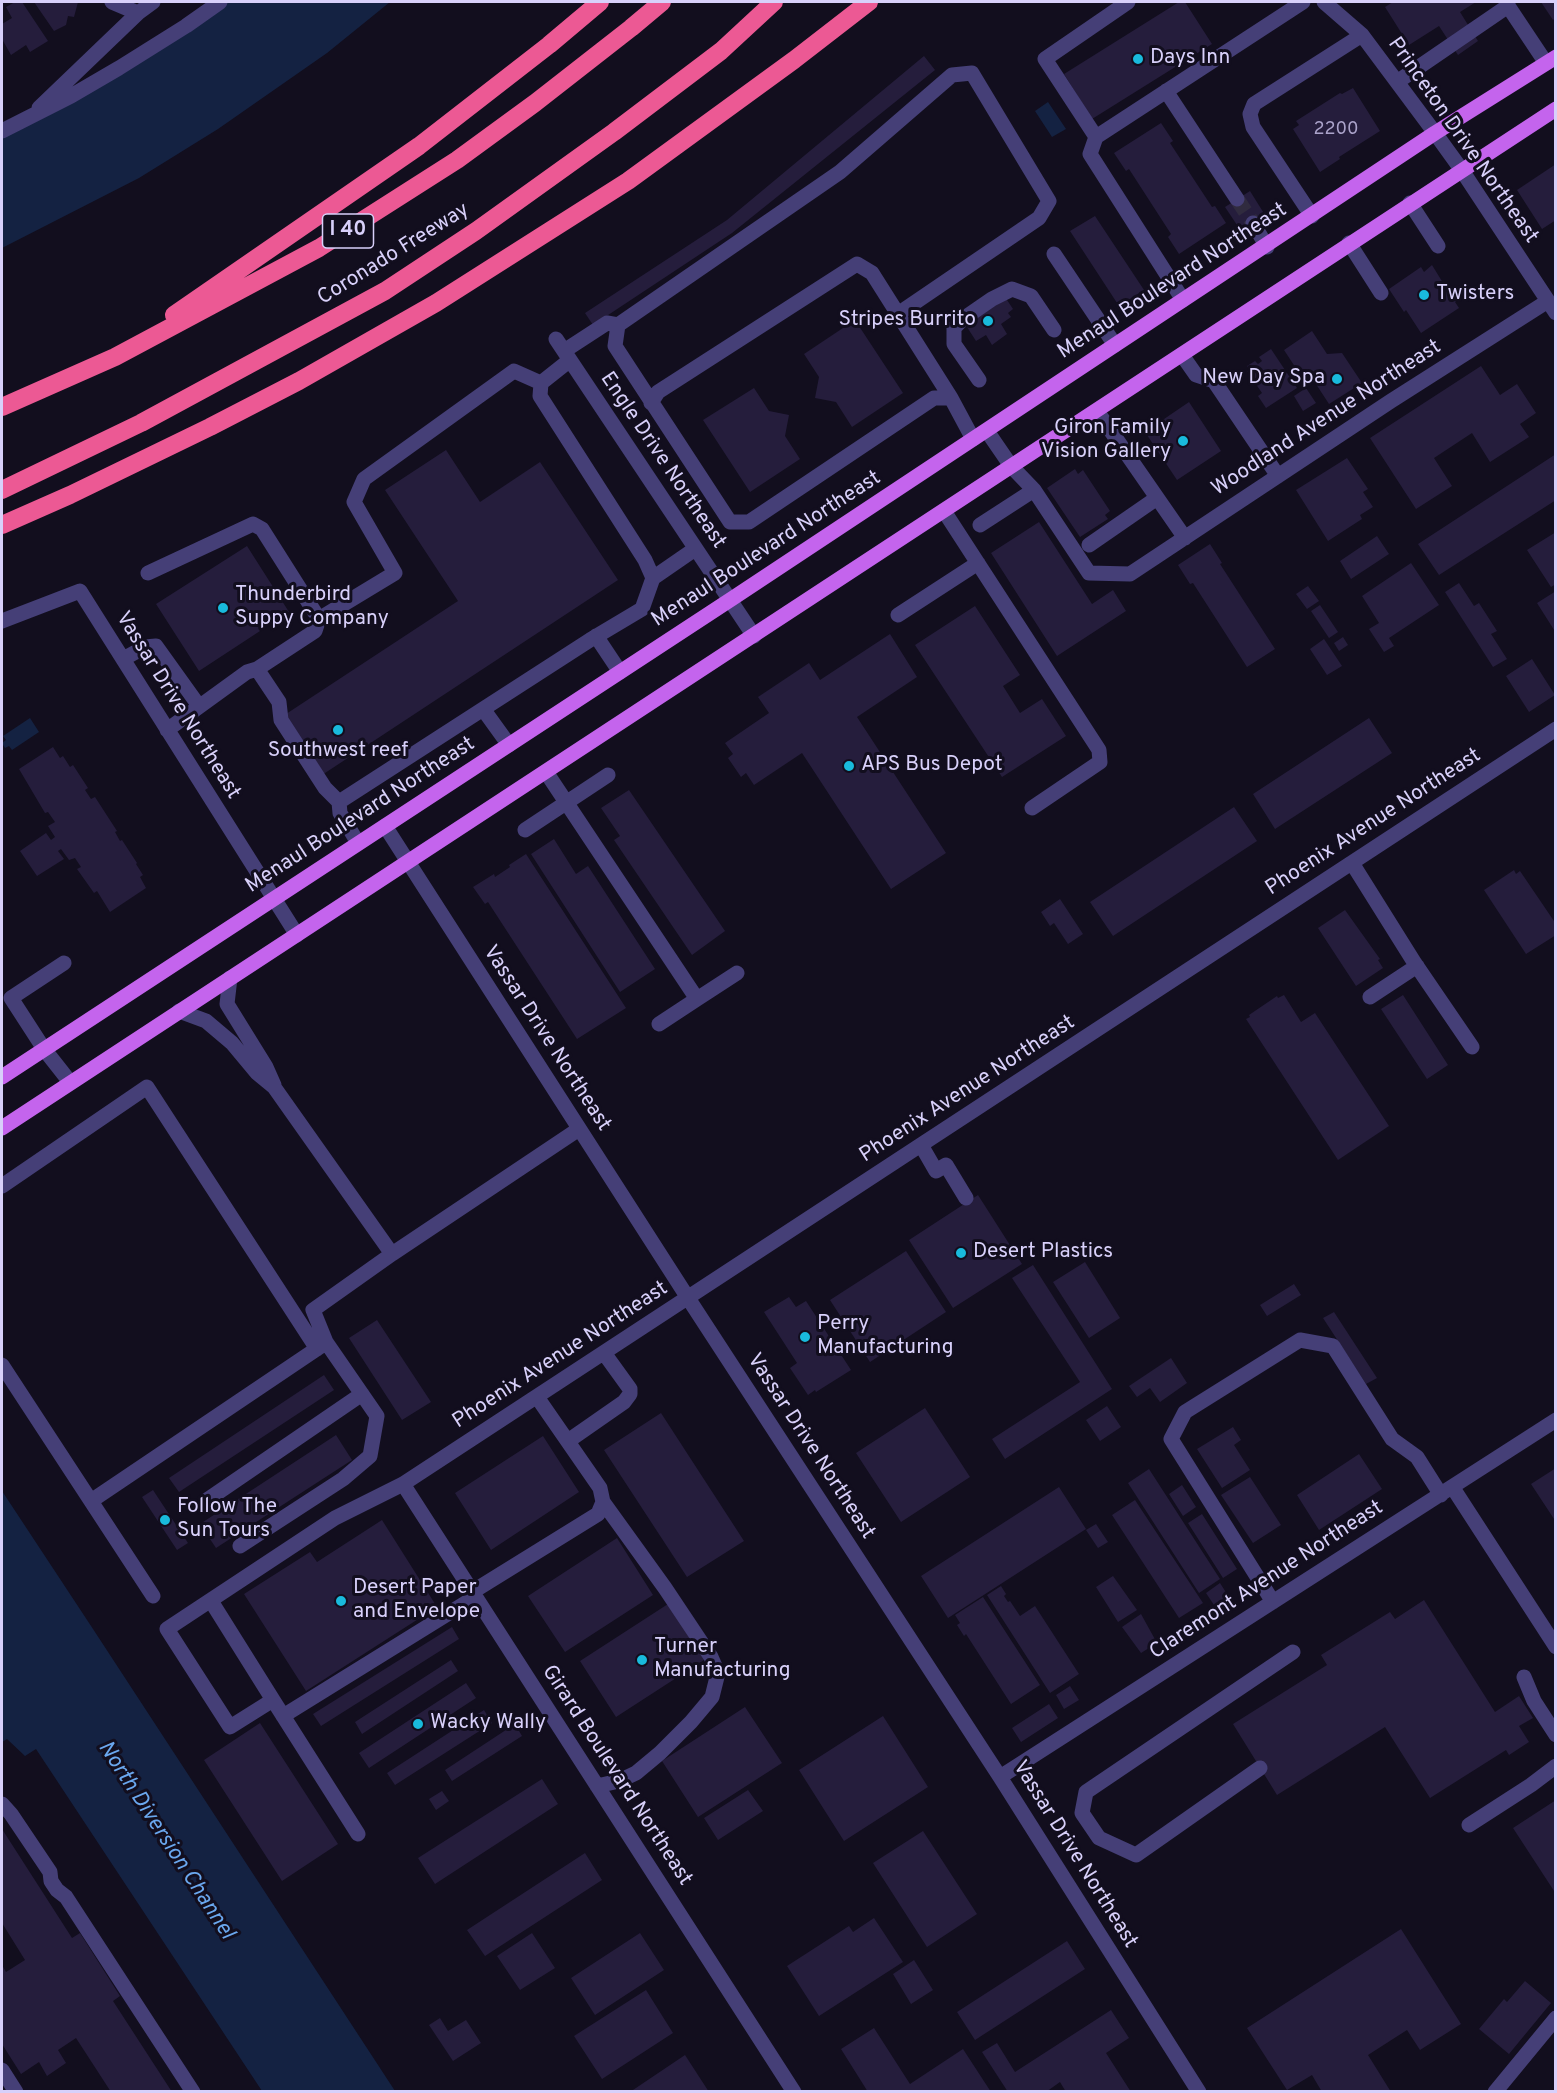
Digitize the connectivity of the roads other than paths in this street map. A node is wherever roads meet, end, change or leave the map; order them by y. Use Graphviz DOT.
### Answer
graph roads {
  1 [pos="112,2"];
  2 [pos="153,2"];
  3 [pos="220,2"];
  4 [pos="600,2"];
  5 [pos="662,2"];
  6 [pos="774,2"];
  7 [pos="869,2"];
  8 [pos="1128,2"];
  9 [pos="1303,2"];
  10 [pos="1330,3"];
  11 [pos="1508,4"];
  12 [pos="138,13"];
  13 [pos="1362,35"];
  14 [pos="1551,60"];
  15 [pos="1397,82"];
  16 [pos="1166,91"];
  17 [pos="1556,108"];
  18 [pos="29,118"];
  19 [pos="2,131"];
  20 [pos="1436,133"];
  21 [pos="1096,137"];
  22 [pos="1461,169"];
  23 [pos="1237,199"];
  24 [pos="1410,203"];
  25 [pos="1312,216"];
  26 [pos="1253,223"];
  27 [pos="1349,243"];
  28 [pos="1438,246"];
  29 [pos="1267,247"];
  30 [pos="1054,254"];
  31 [pos="1381,293"];
  32 [pos="1183,300"];
  33 [pos="1552,307"];
  34 [pos="898,314"];
  35 [pos="618,325"];
  36 [pos="1054,330"];
  37 [pos="1115,345"];
  38 [pos="564,350"];
  39 [pos="1182,355"];
  40 [pos="115,357"];
  41 [pos="979,380"];
  42 [pos="541,383"];
  43 [pos="951,398"];
  44 [pos="651,403"];
  45 [pos="2,407"];
  46 [pos="1097,411"];
  47 [pos="987,430"];
  48 [pos="973,440"];
  49 [pos="1011,466"];
  50 [pos="1278,476"];
  51 [pos="2,490"];
  52 [pos="1034,490"];
  53 [pos="1157,498"];
  54 [pos="944,511"];
  55 [pos="2,525"];
  56 [pos="980,525"];
  57 [pos="1185,538"];
  58 [pos="1089,545"];
  59 [pos="695,549"];
  60 [pos="978,562"];
  61 [pos="148,573"];
  62 [pos="653,578"];
  63 [pos="730,600"];
  64 [pos="898,615"];
  65 [pos="319,619"];
  66 [pos="2,621"];
  67 [pos="596,636"];
  68 [pos="754,636"];
  69 [pos="123,659"];
  70 [pos="257,669"];
  71 [pos="620,672"];
  72 [pos="199,706"];
  73 [pos="483,709"];
  74 [pos="1556,729"];
  75 [pos="167,730"];
  76 [pos="509,745"];
  77 [pos="546,772"];
  78 [pos="608,776"];
  79 [pos="339,802"];
  80 [pos="567,803"];
  81 [pos="1032,808"];
  82 [pos="385,826"];
  83 [pos="525,830"];
  84 [pos="358,843"];
  85 [pos="408,862"];
  86 [pos="1352,863"];
  87 [pos="274,898"];
  88 [pos="297,935"];
  89 [pos="64,963"];
  90 [pos="1417,966"];
  91 [pos="737,973"];
  92 [pos="230,978"];
  93 [pos="1370,997"];
  94 [pos="698,999"];
  95 [pos="6,1001"];
  96 [pos="179,1011"];
  97 [pos="659,1024"];
  98 [pos="1472,1047"];
  99 [pos="44,1049"];
  100 [pos="2,1077"];
  101 [pos="70,1082"];
  102 [pos="275,1088"];
  103 [pos="2,1128"];
  104 [pos="579,1129"];
  105 [pos="921,1145"];
  106 [pos="2,1186"];
  107 [pos="966,1198"];
  108 [pos="392,1254"];
  109 [pos="688,1298"];
  110 [pos="322,1346"];
  111 [pos="603,1353"];
  112 [pos="2,1365"];
  113 [pos="362,1394"];
  114 [pos="537,1396"];
  115 [pos="1556,1420"];
  116 [pos="568,1441"];
  117 [pos="403,1484"];
  118 [pos="1447,1491"];
  119 [pos="207,1500"];
  120 [pos="91,1501"];
  121 [pos="603,1502"];
  122 [pos="240,1546"];
  123 [pos="474,1594"];
  124 [pos="153,1596"];
  125 [pos="211,1601"];
  126 [pos="1273,1602"];
  127 [pos="1556,1647"];
  128 [pos="1293,1652"];
  129 [pos="1524,1677"];
  130 [pos="273,1700"];
  131 [pos="284,1716"];
  132 [pos="1556,1734"];
  133 [pos="1556,1766"];
  134 [pos="1260,1768"];
  135 [pos="1000,1777"];
  136 [pos="597,1786"];
  137 [pos="2,1804"];
  138 [pos="1469,1825"];
  139 [pos="358,1834"];
  140 [pos="1556,2018"];
  141 [pos="2,2070"];
  142 [pos="16,2091"];
  143 [pos="193,2091"];
  144 [pos="794,2091"];
  145 [pos="1199,2091"];
  146 [pos="1495,2091"];
  1 -- 12 [label="street"];
  2 -- 12 [label="street"];
  3 -- 18 [label="street"];
  4 -- 40 [label="highway"];
  5 -- 40 [label="highway, I 40"];
  6 -- 51 [label="highway, Coronado Freeway"];
  7 -- 55 [label="highway"];
  8 -- 21 [label="street"];
  9 -- 16 [label="street"];
  10 -- 13 [label="street, Princeton Drive Northeast"];
  11 -- 14 [label="street"];
  11 -- 15 [label="street"];
  12 -- 18 [label="street"];
  13 -- 15 [label="street, Princeton Drive Northeast"];
  13 -- 25 [label="street"];
  14 -- 20 [label="main road, Menaul Boulevard Northeast"];
  15 -- 20 [label="street, Princeton Drive Northeast"];
  16 -- 21 [label="street"];
  16 -- 23 [label="street"];
  17 -- 22 [label="main road"];
  18 -- 19 [label="street"];
  20 -- 22 [label="street, Princeton Drive Northeast"];
  20 -- 25 [label="main road, Menaul Boulevard Northeast"];
  21 -- 32 [label="street"];
  22 -- 24 [label="main road"];
  22 -- 33 [label="street, Princeton Drive Northeast"];
  24 -- 27 [label="main road"];
  24 -- 28 [label="street"];
  25 -- 29 [label="main road, Menaul Boulevard Northeast"];
  26 -- 29 [label="street"];
  27 -- 31 [label="street"];
  27 -- 39 [label="main road"];
  29 -- 32 [label="main road, Menaul Boulevard Northeast"];
  30 -- 37 [label="street"];
  32 -- 37 [label="main road, Menaul Boulevard Northeast"];
  33 -- 50 [label="street, Woodland Avenue Northeast"];
  34 -- 35 [label="street"];
  34 -- 43 [label="street"];
  34 -- 44 [label="street"];
  35 -- 38 [label="street"];
  35 -- 44 [label="street"];
  36 -- 41 [label="street"];
  37 -- 47 [label="main road, Menaul Boulevard Northeast"];
  38 -- 42 [label="street"];
  38 -- 59 [label="street, Engle Drive Northeast"];
  39 -- 46 [label="main road"];
  39 -- 50 [label="street"];
  40 -- 45 [label="highway, I 40"];
  42 -- 62 [label="street"];
  42 -- 65 [label="street"];
  43 -- 44 [label="street"];
  43 -- 48 [label="street"];
  46 -- 49 [label="main road"];
  46 -- 53 [label="street"];
  47 -- 48 [label="main road, Menaul Boulevard Northeast"];
  47 -- 49 [label="street"];
  48 -- 63 [label="main road, Menaul Boulevard Northeast"];
  49 -- 52 [label="street"];
  49 -- 54 [label="main road"];
  50 -- 57 [label="street, Woodland Avenue Northeast"];
  52 -- 56 [label="street"];
  52 -- 57 [label="street, Woodland Avenue Northeast"];
  53 -- 57 [label="street"];
  53 -- 58 [label="street"];
  54 -- 60 [label="street"];
  54 -- 68 [label="main road"];
  59 -- 62 [label="street"];
  59 -- 63 [label="street, Engle Drive Northeast"];
  60 -- 64 [label="street"];
  60 -- 81 [label="street"];
  61 -- 65 [label="street"];
  62 -- 67 [label="street"];
  63 -- 68 [label="street, Engle Drive Northeast"];
  63 -- 71 [label="main road, Menaul Boulevard Northeast"];
  65 -- 70 [label="street"];
  66 -- 69 [label="street, Vassar Drive Northeast"];
  67 -- 71 [label="street"];
  67 -- 73 [label="street"];
  68 -- 77 [label="main road"];
  69 -- 72 [label="street"];
  69 -- 75 [label="street, Vassar Drive Northeast"];
  70 -- 72 [label="street"];
  70 -- 79 [label="street"];
  71 -- 76 [label="main road, Menaul Boulevard Northeast"];
  72 -- 75 [label="street"];
  73 -- 76 [label="street"];
  73 -- 79 [label="street"];
  74 -- 86 [label="street, Phoenix Avenue Northeast"];
  75 -- 87 [label="street, Vassar Drive Northeast"];
  76 -- 82 [label="main road, Menaul Boulevard Northeast"];
  77 -- 80 [label="street"];
  77 -- 85 [label="main road"];
  78 -- 80 [label="street"];
  79 -- 84 [label="street"];
  80 -- 83 [label="street"];
  80 -- 94 [label="street"];
  82 -- 84 [label="main road, Menaul Boulevard Northeast"];
  82 -- 85 [label="street, Vassar Drive Northeast"];
  84 -- 87 [label="main road, Menaul Boulevard Northeast"];
  85 -- 88 [label="main road"];
  85 -- 104 [label="street, Vassar Drive Northeast"];
  86 -- 90 [label="street"];
  86 -- 105 [label="street, Phoenix Avenue Northeast"];
  87 -- 88 [label="street, Vassar Drive Northeast"];
  87 -- 99 [label="main road, Menaul Boulevard Northeast"];
  88 -- 92 [label="main road"];
  89 -- 95 [label="street"];
  90 -- 93 [label="street"];
  90 -- 98 [label="street"];
  91 -- 94 [label="street"];
  92 -- 96 [label="main road"];
  92 -- 102 [label="street"];
  94 -- 97 [label="street"];
  95 -- 99 [label="street"];
  96 -- 101 [label="main road"];
  96 -- 102 [label="street"];
  99 -- 100 [label="main road, Menaul Boulevard Northeast"];
  99 -- 101 [label="street"];
  101 -- 103 [label="main road"];
  102 -- 108 [label="street"];
  104 -- 108 [label="street"];
  104 -- 109 [label="street, Vassar Drive Northeast"];
  105 -- 107 [label="street"];
  105 -- 109 [label="street, Phoenix Avenue Northeast"];
  106 -- 110 [label="street"];
  108 -- 110 [label="street"];
  109 -- 111 [label="street, Phoenix Avenue Northeast"];
  109 -- 135 [label="street, Vassar Drive Northeast"];
  110 -- 113 [label="street"];
  110 -- 120 [label="street"];
  111 -- 114 [label="street, Phoenix Avenue Northeast"];
  111 -- 116 [label="street"];
  112 -- 120 [label="street"];
  113 -- 119 [label="street"];
  113 -- 122 [label="street"];
  114 -- 116 [label="street"];
  114 -- 117 [label="street, Phoenix Avenue Northeast"];
  115 -- 118 [label="street, Claremont Avenue Northeast"];
  116 -- 121 [label="street"];
  117 -- 123 [label="street, Girard Boulevard Northeast"];
  117 -- 125 [label="street, Phoenix Avenue Northeast"];
  118 -- 126 [label="street, Claremont Avenue Northeast"];
  118 -- 126 [label="street"];
  118 -- 127 [label="street"];
  120 -- 124 [label="street"];
  121 -- 123 [label="street"];
  121 -- 136 [label="street"];
  123 -- 131 [label="street"];
  123 -- 136 [label="street, Girard Boulevard Northeast"];
  125 -- 130 [label="street"];
  125 -- 130 [label="street, Phoenix Avenue Northeast"];
  126 -- 135 [label="street, Claremont Avenue Northeast"];
  128 -- 134 [label="street"];
  129 -- 132 [label="street"];
  130 -- 131 [label="street"];
  131 -- 139 [label="street"];
  133 -- 138 [label="street"];
  135 -- 145 [label="street, Vassar Drive Northeast"];
  136 -- 144 [label="street, Girard Boulevard Northeast"];
  137 -- 143 [label="street"];
  140 -- 146 [label="street"];
  141 -- 142 [label="street"];
}
